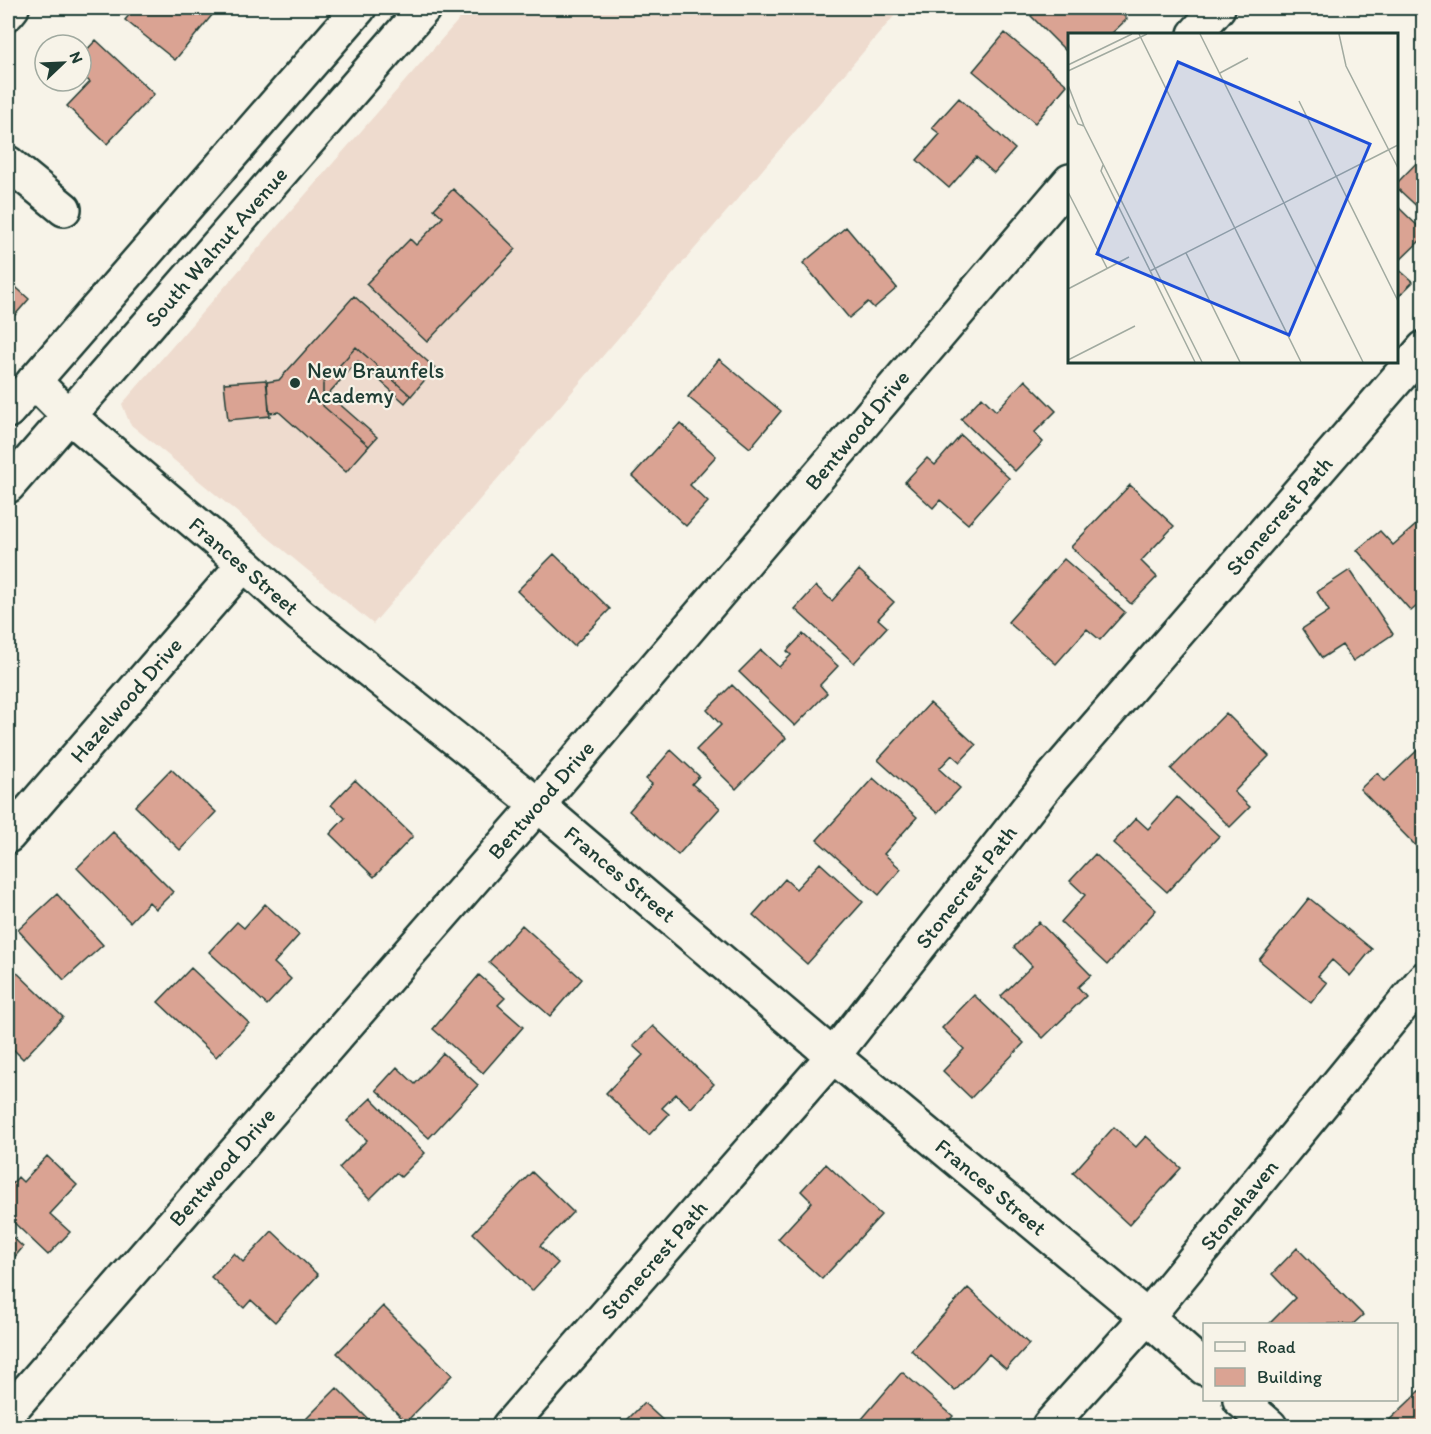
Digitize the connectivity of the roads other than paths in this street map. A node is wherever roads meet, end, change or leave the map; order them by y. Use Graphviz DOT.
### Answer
graph roads {
  1 [pos="12,8"];
  2 [pos="358,8"];
  3 [pos="424,8"];
  4 [pos="1218,8"];
  5 [pos="8,13"];
  6 [pos="1196,33"];
  7 [pos="8,162"];
  8 [pos="1068,183"];
  9 [pos="64,209"];
  10 [pos="1424,348"];
  11 [pos="34,381"];
  12 [pos="8,411"];
  13 [pos="69,416"];
  14 [pos="8,486"];
  15 [pos="244,564"];
  16 [pos="538,804"];
  17 [pos="8,836"];
  18 [pos="1424,979"];
  19 [pos="833,1056"];
  20 [pos="1147,1317"];
  21 [pos="1203,1367"];
  22 [pos="1241,1401"];
  23 [pos="8,1413"];
  24 [pos="509,1426"];
  25 [pos="1050,1426"];
  26 [pos="1270,1426"];
  1 -- 5 [label="street"];
  2 -- 11 [label="street"];
  3 -- 13 [label="street, South Walnut Avenue"];
  4 -- 6 [label="street"];
  7 -- 9 [label="street"];
  8 -- 16 [label="street, Bentwood Drive"];
  10 -- 19 [label="street, Stonecrest Path"];
  11 -- 12 [label="street"];
  11 -- 13 [label="street, Frances Street"];
  13 -- 14 [label="street, South Walnut Avenue"];
  13 -- 15 [label="street, Frances Street"];
  15 -- 16 [label="street, Frances Street"];
  15 -- 17 [label="street, Hazelwood Drive"];
  16 -- 19 [label="street, Frances Street"];
  16 -- 23 [label="street, Bentwood Drive"];
  18 -- 20 [label="street, Stonehaven"];
  19 -- 20 [label="street, Frances Street"];
  19 -- 24 [label="street, Stonecrest Path"];
  20 -- 21 [label="street, Frances Street"];
  20 -- 25 [label="street, Stonehaven"];
  22 -- 26 [label="street"];
}
